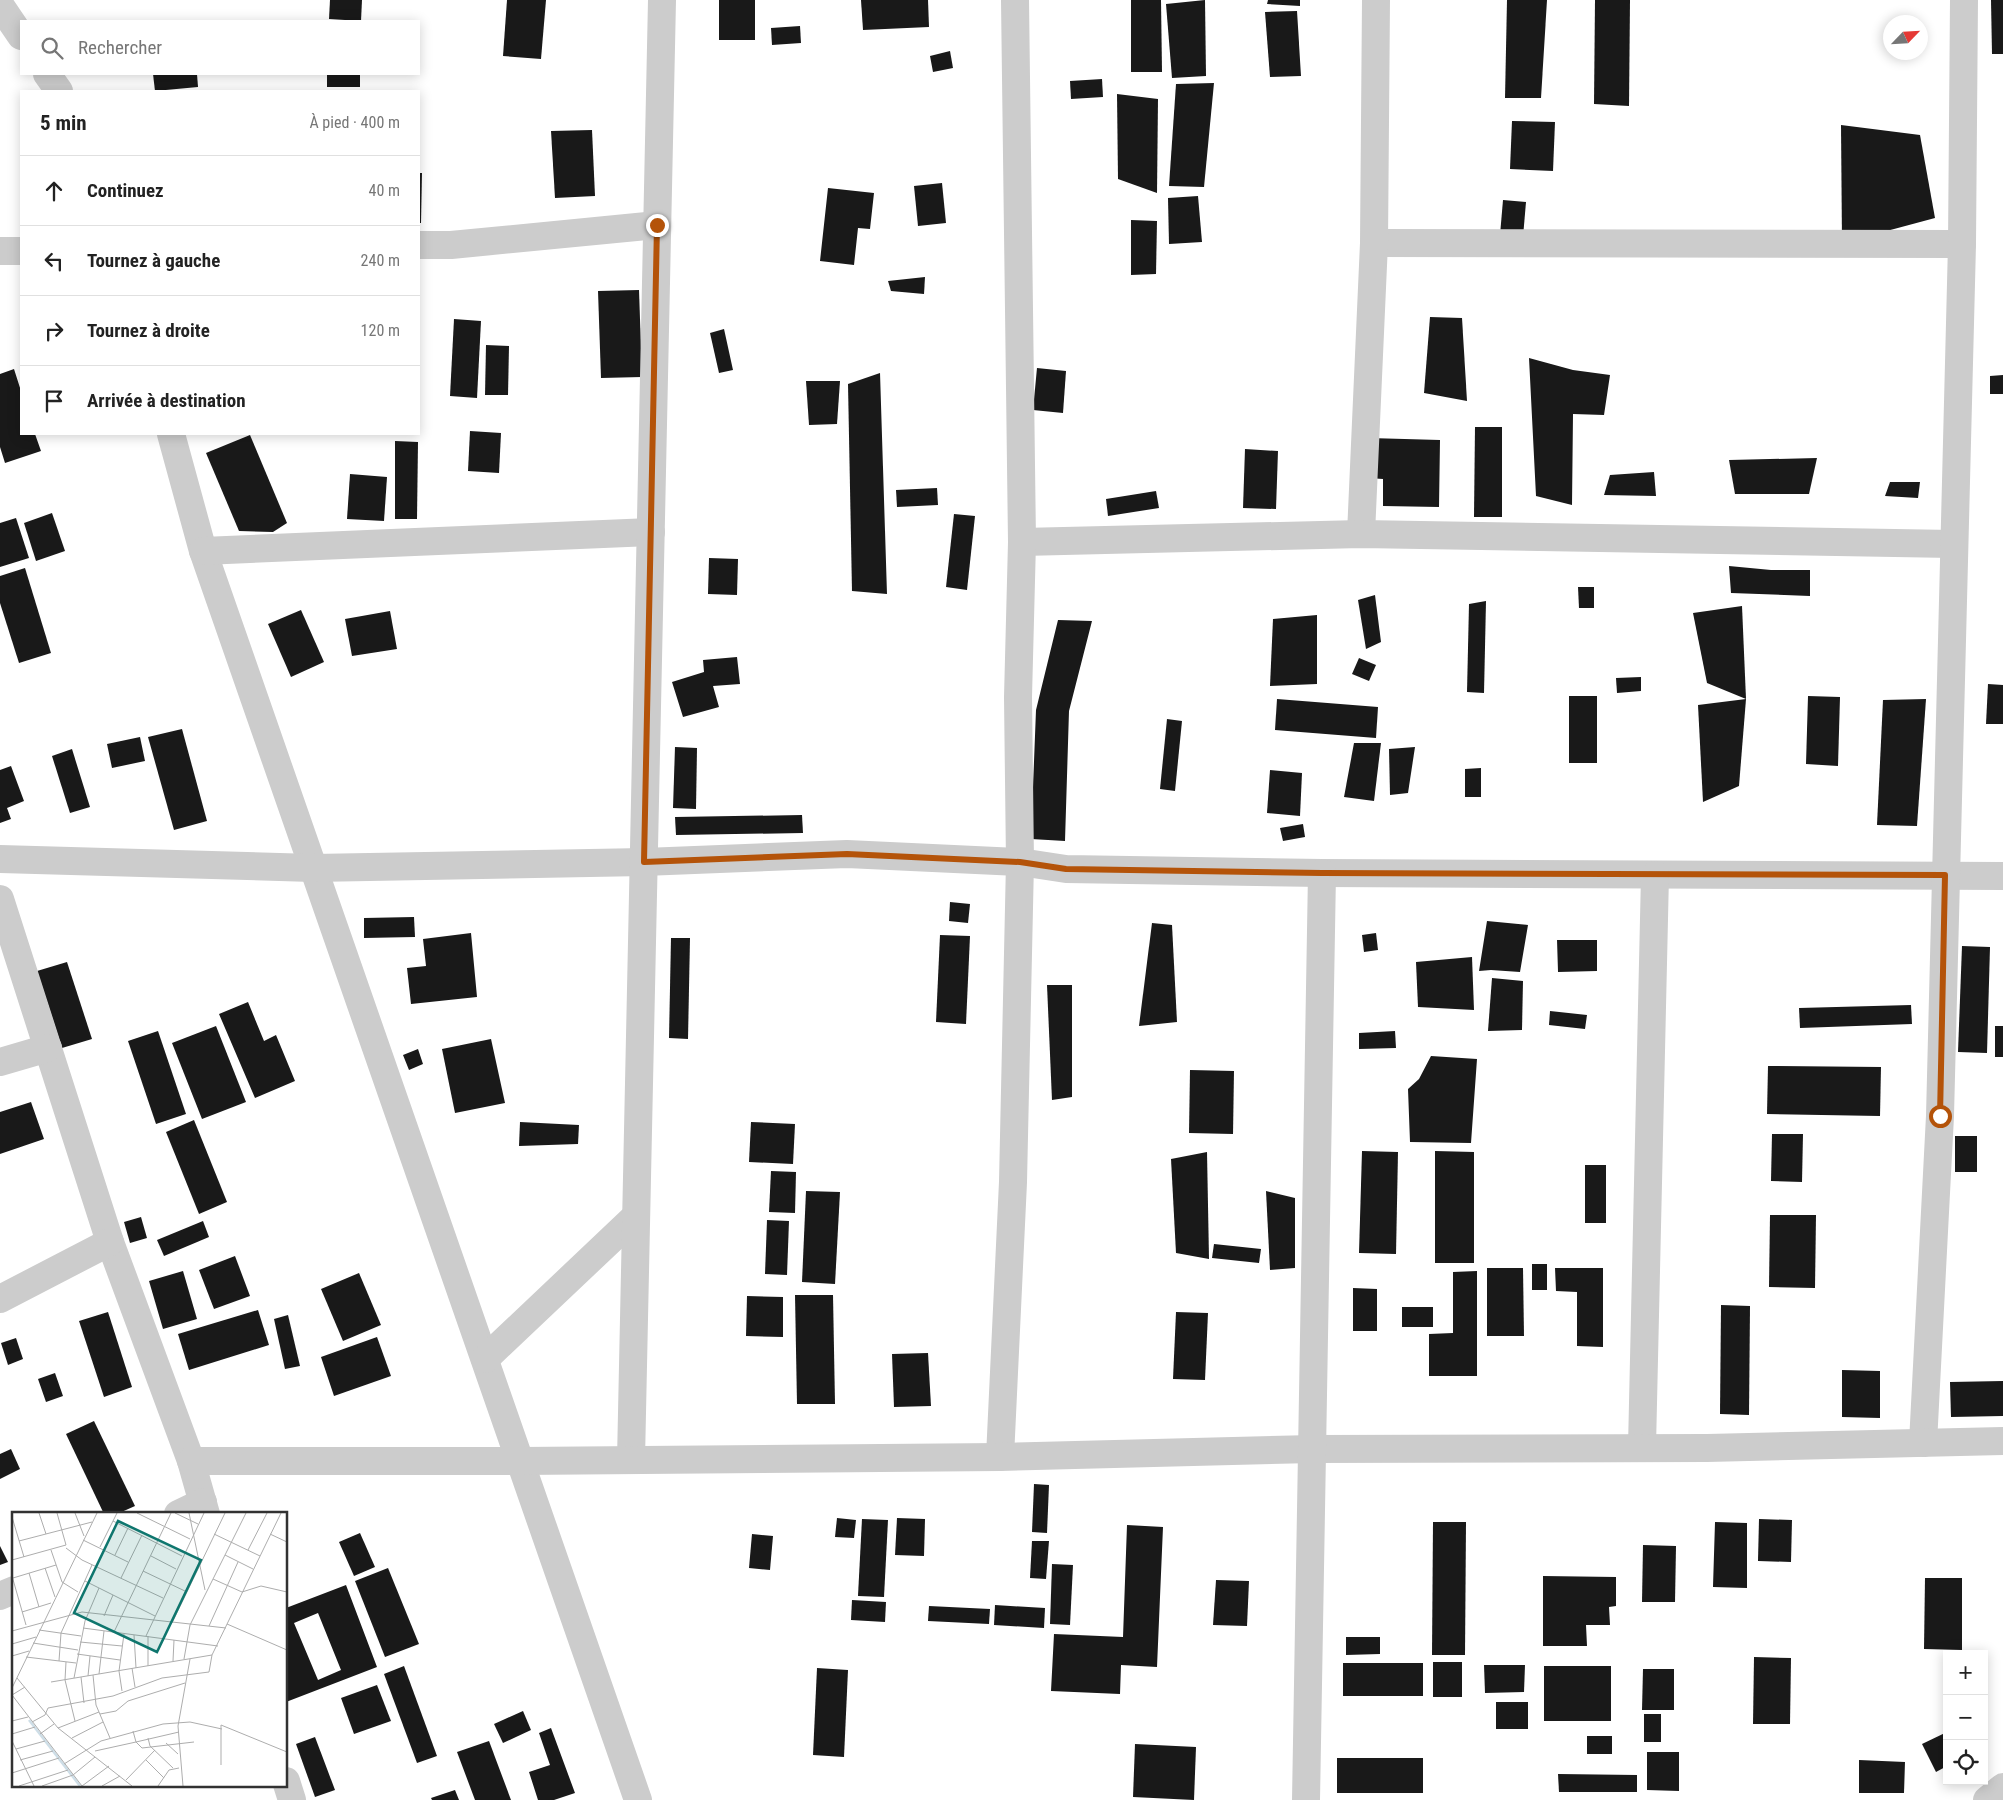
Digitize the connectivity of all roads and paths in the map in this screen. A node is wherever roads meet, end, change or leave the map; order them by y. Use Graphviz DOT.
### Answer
graph roads {
  1 [pos="662,0"];
  2 [pos="1015,0"];
  3 [pos="1376,0"];
  4 [pos="1964,0"];
  5 [pos="0,6"];
  6 [pos="20,35"];
  7 [pos="48,75"];
  8 [pos="58,90"];
  9 [pos="657,225"];
  10 [pos="1374,242"];
  11 [pos="1962,244"];
  12 [pos="420,245"];
  13 [pos="0,251"];
  14 [pos="20,251"];
  15 [pos="170,435"];
  16 [pos="651,532"];
  17 [pos="1361,534"];
  18 [pos="1022,542"];
  19 [pos="1953,544"];
  20 [pos="203,551"];
  21 [pos="0,859"];
  22 [pos="644,862"];
  23 [pos="1020,862"];
  24 [pos="313,868"];
  25 [pos="1322,873"];
  26 [pos="1945,875"];
  27 [pos="1655,876"];
  28 [pos="2003,876"];
  29 [pos="0,899"];
  30 [pos="48,1048"];
  31 [pos="0,1062"];
  32 [pos="636,1216"];
  33 [pos="110,1242"];
  34 [pos="0,1299"];
  35 [pos="485,1359"];
  36 [pos="2003,1441"];
  37 [pos="1923,1443"];
  38 [pos="1642,1447"];
  39 [pos="1313,1448"];
  40 [pos="1000,1457"];
  41 [pos="631,1460"];
  42 [pos="191,1461"];
  43 [pos="520,1461"];
  44 [pos="205,1508"];
  45 [pos="187,1512"];
  46 [pos="12,1591"];
  47 [pos="0,1596"];
  48 [pos="288,1787"];
  49 [pos="2003,1787"];
  50 [pos="292,1800"];
  51 [pos="638,1800"];
  52 [pos="1306,1800"];
  53 [pos="1987,1800"];
  1 -- 9 [label="street"];
  2 -- 18 [label="street"];
  3 -- 10 [label="street"];
  4 -- 11 [label="street"];
  5 -- 6 [label="street"];
  7 -- 8 [label="street"];
  9 -- 12 [label="street"];
  9 -- 16 [label="street"];
  10 -- 11 [label="street"];
  10 -- 17 [label="street"];
  11 -- 19 [label="street"];
  13 -- 14 [label="street"];
  15 -- 20 [label="street"];
  16 -- 20 [label="street"];
  16 -- 22 [label="street"];
  17 -- 18 [label="street"];
  17 -- 19 [label="street"];
  18 -- 23 [label="street"];
  19 -- 26 [label="street"];
  20 -- 24 [label="street"];
  21 -- 24 [label="street"];
  22 -- 23 [label="street"];
  22 -- 24 [label="street"];
  22 -- 32 [label="street"];
  23 -- 25 [label="street"];
  23 -- 40 [label="street"];
  24 -- 35 [label="street"];
  25 -- 27 [label="street"];
  25 -- 39 [label="street"];
  26 -- 27 [label="street"];
  26 -- 28 [label="street"];
  26 -- 37 [label="street"];
  27 -- 38 [label="street"];
  29 -- 30 [label="street"];
  30 -- 31 [label="street"];
  30 -- 33 [label="street"];
  32 -- 35 [label="street"];
  32 -- 41 [label="street"];
  33 -- 34 [label="street"];
  33 -- 42 [label="street"];
  35 -- 43 [label="street"];
  36 -- 37 [label="street"];
  37 -- 38 [label="street"];
  38 -- 39 [label="street"];
  39 -- 40 [label="street"];
  39 -- 52 [label="street"];
  40 -- 41 [label="street"];
  41 -- 43 [label="street"];
  42 -- 43 [label="street"];
  42 -- 44 [label="street"];
  43 -- 51 [label="street"];
  44 -- 45 [label="street"];
  46 -- 47 [label="street"];
  48 -- 50 [label="street"];
  49 -- 53 [label="street"];
}
